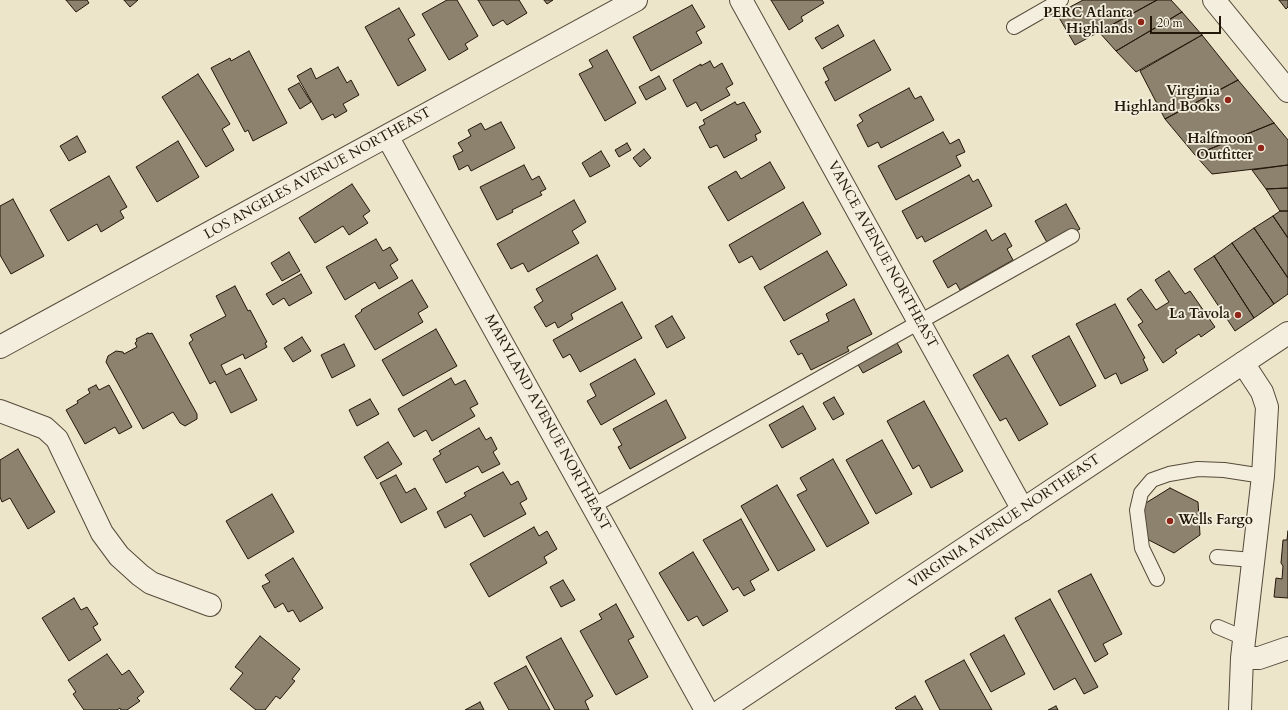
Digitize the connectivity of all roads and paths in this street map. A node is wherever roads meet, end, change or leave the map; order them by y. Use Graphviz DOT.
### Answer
graph roads {
  1 [pos="636,0"];
  2 [pos="741,0"];
  3 [pos="1061,0"];
  4 [pos="1214,0"];
  5 [pos="1014,27"];
  6 [pos="1288,91"];
  7 [pos="387,136"];
  8 [pos="1072,236"];
  9 [pos="920,323"];
  10 [pos="1286,336"];
  11 [pos="0,347"];
  12 [pos="1243,363"];
  13 [pos="0,411"];
  14 [pos="1263,476"];
  15 [pos="593,506"];
  16 [pos="1023,510"];
  17 [pos="1217,556"];
  18 [pos="1253,560"];
  19 [pos="1157,579"];
  20 [pos="210,605"];
  21 [pos="1218,627"];
  22 [pos="1243,648"];
  23 [pos="1288,648"];
  24 [pos="706,710"];
  25 [pos="722,710"];
  26 [pos="1240,710"];
  1 -- 7 [label="street, LOS ANGELES AVENUE NORTHEAST"];
  2 -- 9 [label="street, VANCE AVENUE NORTHEAST"];
  3 -- 5 [label="lane"];
  4 -- 6 [label="street"];
  7 -- 11 [label="street, LOS ANGELES AVENUE NORTHEAST"];
  7 -- 15 [label="street, MARYLAND AVENUE NORTHEAST"];
  8 -- 9 [label="lane"];
  9 -- 15 [label="lane"];
  9 -- 16 [label="street, VANCE AVENUE NORTHEAST"];
  10 -- 12 [label="street, VIRGINIA AVENUE NORTHEAST"];
  12 -- 14 [label="street"];
  12 -- 16 [label="street, VIRGINIA AVENUE NORTHEAST"];
  13 -- 20 [label="street"];
  14 -- 18 [label="street"];
  14 -- 19 [label="lane"];
  15 -- 24 [label="street, MARYLAND AVENUE NORTHEAST"];
  16 -- 25 [label="street, VIRGINIA AVENUE NORTHEAST"];
  17 -- 18 [label="lane"];
  18 -- 22 [label="street"];
  21 -- 22 [label="lane"];
  22 -- 23 [label="street"];
  22 -- 26 [label="street"];
}
